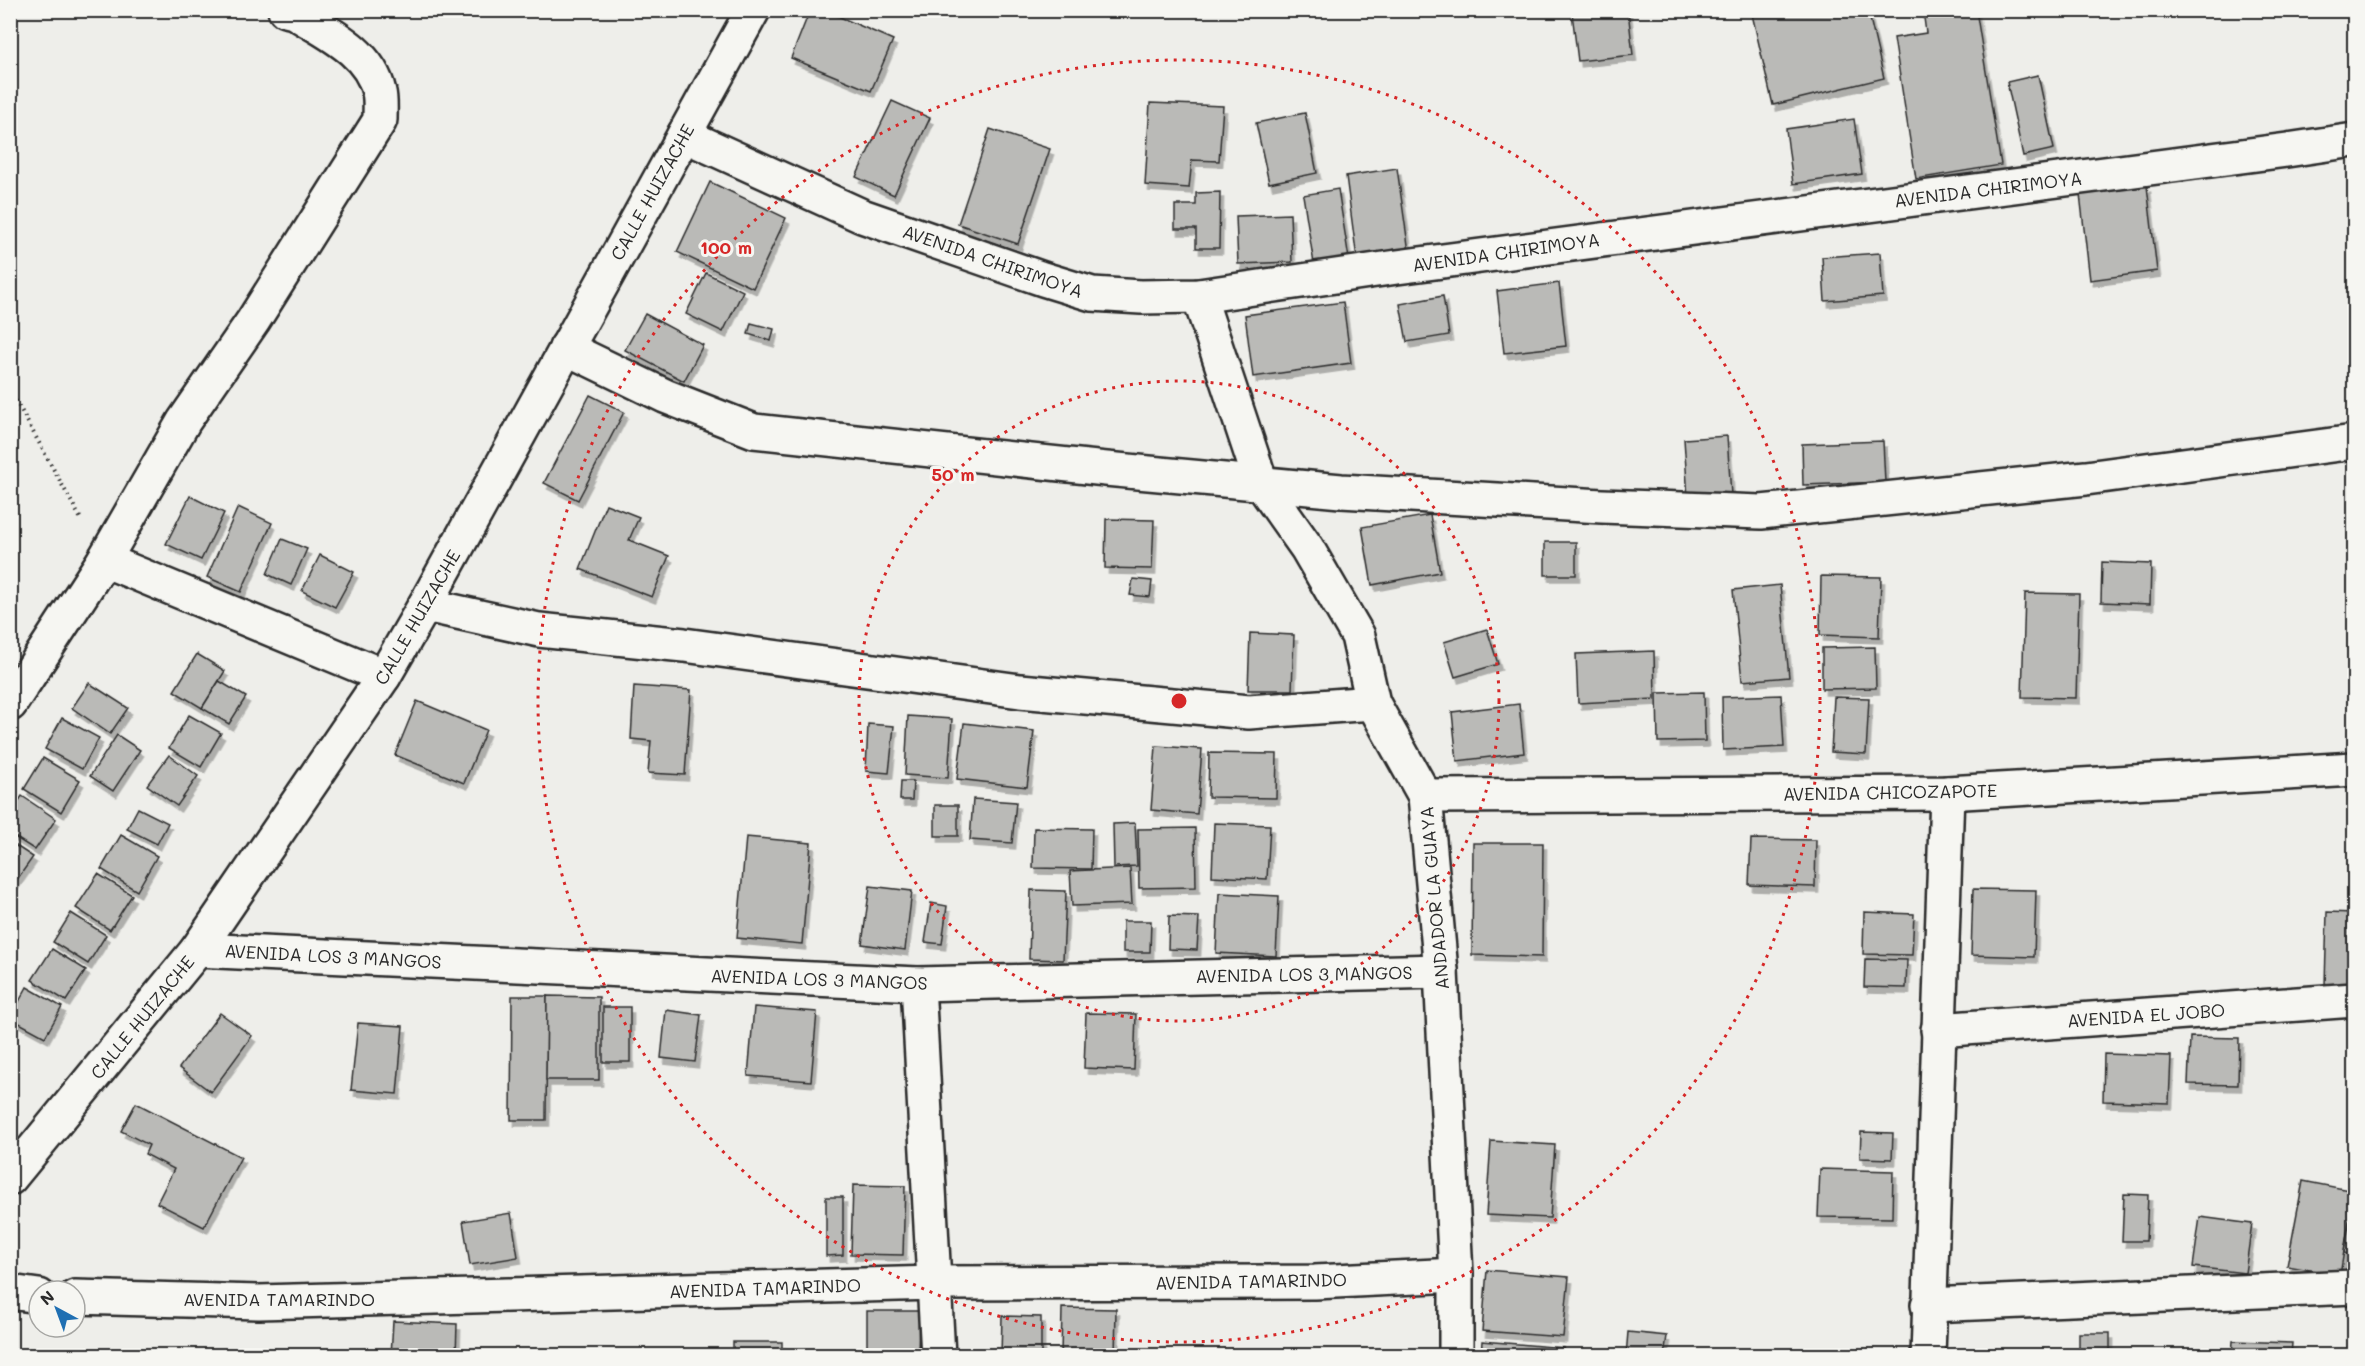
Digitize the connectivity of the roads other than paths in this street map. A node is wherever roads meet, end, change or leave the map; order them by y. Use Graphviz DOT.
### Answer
graph roads {
  1 [pos="285,10"];
  2 [pos="753,10"];
  3 [pos="684,135"];
  4 [pos="2355,140"];
  5 [pos="1199,296"];
  6 [pos="566,348"];
  7 [pos="2355,441"];
  8 [pos="1261,483"];
  9 [pos="104,560"];
  10 [pos="425,605"];
  11 [pos="384,676"];
  12 [pos="1373,703"];
  13 [pos="10,704"];
  14 [pos="2355,769"];
  15 [pos="1947,793"];
  16 [pos="1425,796"];
  17 [pos="197,950"];
  18 [pos="1441,971"];
  19 [pos="918,984"];
  20 [pos="2355,1000"];
  21 [pos="1938,1030"];
  22 [pos="10,1178"];
  23 [pos="1456,1275"];
  24 [pos="935,1283"];
  25 [pos="2355,1287"];
  26 [pos="10,1293"];
  27 [pos="27,1295"];
  28 [pos="87,1297"];
  29 [pos="1928,1305"];
  30 [pos="938,1356"];
  31 [pos="1456,1356"];
  32 [pos="1928,1356"];
  1 -- 9 [label="street"];
  2 -- 3 [label="street, CALLE HUIZACHE"];
  3 -- 5 [label="street, AVENIDA CHIRIMOYA"];
  3 -- 6 [label="street, CALLE HUIZACHE"];
  4 -- 5 [label="street, AVENIDA CHIRIMOYA"];
  5 -- 8 [label="street, ANDADOR LA GUAYA"];
  6 -- 8 [label="street"];
  6 -- 10 [label="street, CALLE HUIZACHE"];
  7 -- 8 [label="street"];
  8 -- 12 [label="street, ANDADOR LA GUAYA"];
  9 -- 11 [label="street"];
  9 -- 13 [label="street"];
  10 -- 11 [label="street, CALLE HUIZACHE"];
  10 -- 12 [label="street"];
  11 -- 17 [label="street, CALLE HUIZACHE"];
  12 -- 16 [label="street, ANDADOR LA GUAYA"];
  14 -- 15 [label="street, AVENIDA CHICOZAPOTE"];
  15 -- 16 [label="street, AVENIDA CHICOZAPOTE"];
  15 -- 21 [label="street"];
  16 -- 18 [label="street, ANDADOR LA GUAYA"];
  17 -- 19 [label="street, AVENIDA LOS 3 MANGOS"];
  17 -- 22 [label="street, CALLE HUIZACHE"];
  18 -- 19 [label="street, AVENIDA LOS 3 MANGOS"];
  18 -- 23 [label="street, ANDADOR LA GUAYA"];
  19 -- 24 [label="street"];
  20 -- 21 [label="street, AVENIDA EL JOBO"];
  21 -- 29 [label="street"];
  23 -- 24 [label="street, AVENIDA TAMARINDO"];
  23 -- 31 [label="street, ANDADOR LA GUAYA"];
  24 -- 28 [label="street, AVENIDA TAMARINDO"];
  24 -- 30 [label="street"];
  25 -- 29 [label="street"];
  26 -- 27 [label="street"];
  29 -- 32 [label="street"];
}
